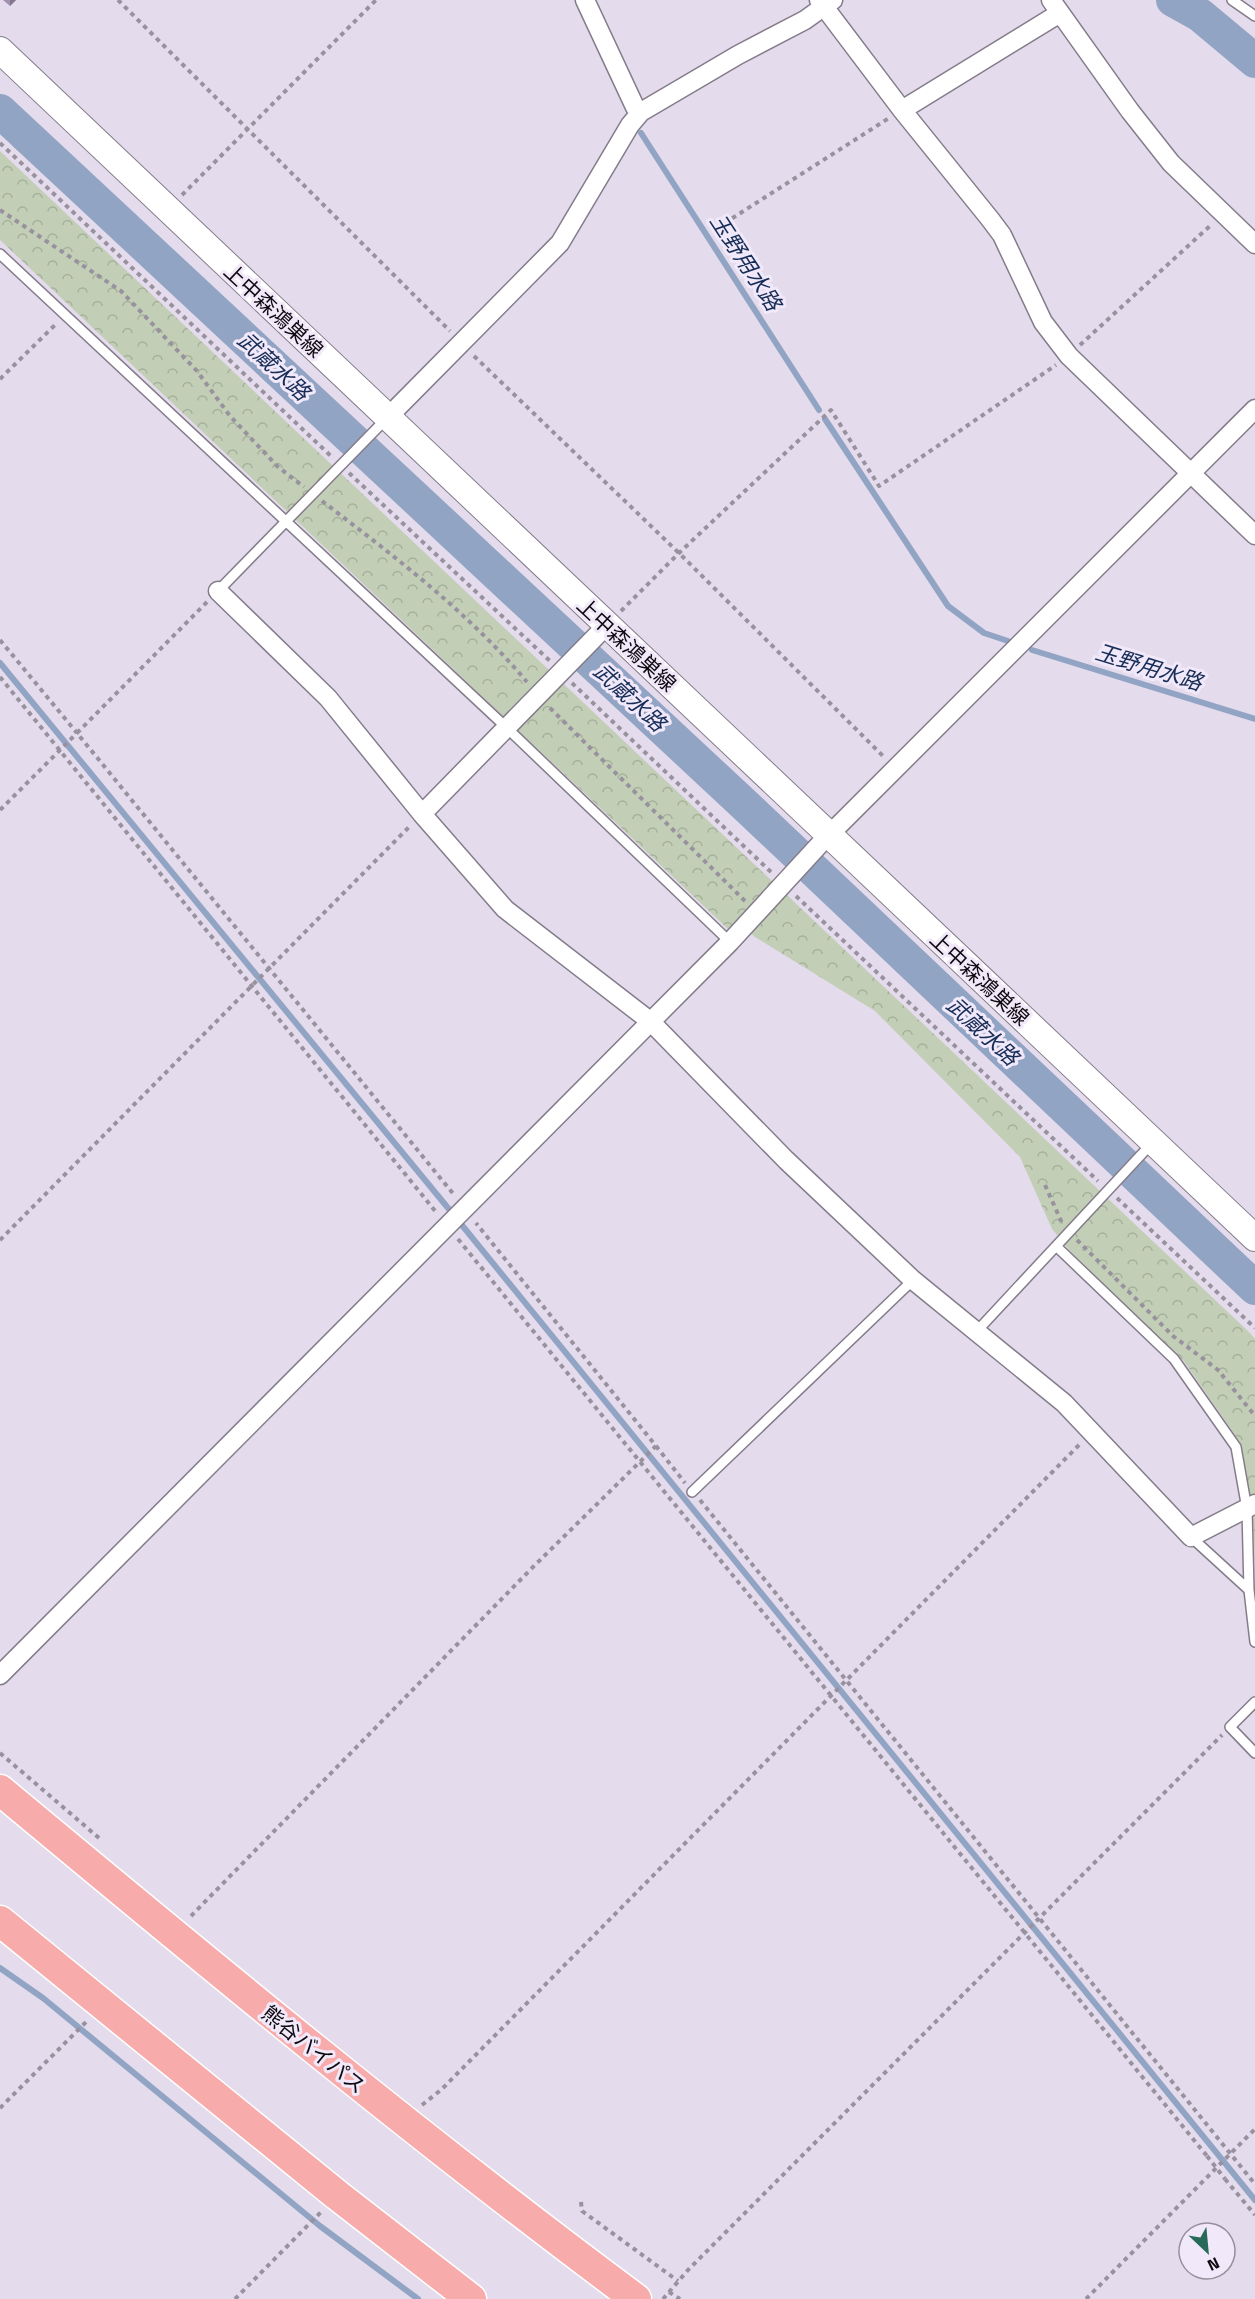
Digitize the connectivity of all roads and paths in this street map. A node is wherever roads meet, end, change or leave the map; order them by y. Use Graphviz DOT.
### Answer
graph roads {
  1 [pos="118,0"];
  2 [pos="376,0"];
  3 [pos="585,0"];
  4 [pos="1232,0"];
  5 [pos="826,2"];
  6 [pos="1056,7"];
  7 [pos="1255,16"];
  8 [pos="0,50"];
  9 [pos="902,110"];
  10 [pos="641,112"];
  11 [pos="249,128"];
  12 [pos="0,143"];
  13 [pos="0,210"];
  14 [pos="168,210"];
  15 [pos="1223,213"];
  16 [pos="717,228"];
  17 [pos="1255,244"];
  18 [pos="0,254"];
  19 [pos="64,316"];
  20 [pos="462,344"];
  21 [pos="1069,356"];
  22 [pos="0,379"];
  23 [pos="1255,409"];
  24 [pos="381,424"];
  25 [pos="341,465"];
  26 [pos="1190,473"];
  27 [pos="313,494"];
  28 [pos="287,520"];
  29 [pos="1255,535"];
  30 [pos="679,553"];
  31 [pos="218,591"];
  32 [pos="601,632"];
  33 [pos="0,640"];
  34 [pos="566,669"];
  35 [pos="0,677"];
  36 [pos="539,696"];
  37 [pos="507,728"];
  38 [pos="77,733"];
  39 [pos="60,750"];
  40 [pos="896,769"];
  41 [pos="0,810"];
  42 [pos="422,814"];
  43 [pos="823,842"];
  44 [pos="772,872"];
  45 [pos="794,894"];
  46 [pos="756,913"];
  47 [pos="730,942"];
  48 [pos="267,970"];
  49 [pos="254,983"];
  50 [pos="650,1021"];
  51 [pos="1148,1148"];
  52 [pos="1045,1185"];
  53 [pos="1102,1185"];
  54 [pos="1115,1197"];
  55 [pos="464,1208"];
  56 [pos="447,1225"];
  57 [pos="1069,1232"];
  58 [pos="1255,1238"];
  59 [pos="0,1240"];
  60 [pos="1056,1246"];
  61 [pos="912,1280"];
  62 [pos="1255,1328"];
  63 [pos="977,1331"];
  64 [pos="1255,1416"];
  65 [pos="1091,1433"];
  66 [pos="656,1446"];
  67 [pos="640,1462"];
  68 [pos="692,1491"];
  69 [pos="1251,1506"];
  70 [pos="1191,1537"];
  71 [pos="1249,1590"];
  72 [pos="1255,1642"];
  73 [pos="0,1675"];
  74 [pos="846,1681"];
  75 [pos="831,1698"];
  76 [pos="1255,1702"];
  77 [pos="1230,1727"];
  78 [pos="1255,1752"];
  79 [pos="0,1790"];
  80 [pos="191,1916"];
  81 [pos="1040,1916"];
  82 [pos="0,1921"];
  83 [pos="1026,1929"];
  84 [pos="102,2006"];
  85 [pos="442,2089"];
  86 [pos="0,2108"];
  87 [pos="1255,2128"];
  88 [pos="1229,2155"];
  89 [pos="1255,2184"];
  90 [pos="337,2196"];
  91 [pos="581,2202"];
  92 [pos="1255,2215"];
  93 [pos="678,2281"];
  94 [pos="669,2292"];
  95 [pos="235,2299"];
  96 [pos="471,2299"];
  97 [pos="636,2299"];
  98 [pos="663,2299"];
  99 [pos="680,2299"];
  100 [pos="1086,2299"];
  1 -- 11 [label="path"];
  2 -- 11 [label="path"];
  3 -- 10 [label="street"];
  4 -- 7 [label="lane"];
  5 -- 9 [label="street"];
  5 -- 10 [label="street"];
  6 -- 9 [label="street"];
  6 -- 15 [label="street"];
  8 -- 14 [label="main road, 上中森鴻巣線"];
  9 -- 16 [label="path"];
  9 -- 21 [label="street"];
  10 -- 20 [label="street"];
  11 -- 14 [label="path"];
  11 -- 20 [label="path"];
  12 -- 25 [label="path"];
  13 -- 27 [label="path"];
  14 -- 24 [label="main road, 上中森鴻巣線"];
  15 -- 17 [label="street"];
  15 -- 21 [label="path"];
  18 -- 19 [label="lane"];
  19 -- 22 [label="path"];
  19 -- 28 [label="lane"];
  20 -- 24 [label="street"];
  20 -- 30 [label="path"];
  21 -- 26 [label="street"];
  21 -- 30 [label="path"];
  23 -- 26 [label="street"];
  24 -- 25 [label="lane"];
  24 -- 32 [label="main road, 上中森鴻巣線"];
  25 -- 27 [label="lane"];
  25 -- 34 [label="path"];
  26 -- 29 [label="street"];
  26 -- 40 [label="street"];
  27 -- 28 [label="lane"];
  27 -- 36 [label="path"];
  28 -- 31 [label="lane"];
  28 -- 37 [label="lane"];
  30 -- 32 [label="path"];
  30 -- 40 [label="path"];
  31 -- 38 [label="path"];
  31 -- 42 [label="street"];
  32 -- 34 [label="street"];
  32 -- 43 [label="main road, 上中森鴻巣線"];
  33 -- 38 [label="path"];
  34 -- 36 [label="street"];
  34 -- 44 [label="path"];
  35 -- 39 [label="path"];
  36 -- 37 [label="street"];
  36 -- 46 [label="path"];
  37 -- 42 [label="street"];
  37 -- 47 [label="lane"];
  38 -- 39 [label="path"];
  38 -- 48 [label="path"];
  39 -- 41 [label="path"];
  39 -- 49 [label="path"];
  40 -- 43 [label="street"];
  42 -- 48 [label="path"];
  42 -- 50 [label="street"];
  43 -- 46 [label="street"];
  43 -- 51 [label="main road, 上中森鴻巣線"];
  45 -- 53 [label="path"];
  46 -- 47 [label="street"];
  47 -- 50 [label="street"];
  48 -- 49 [label="path"];
  48 -- 55 [label="path"];
  49 -- 56 [label="path"];
  49 -- 59 [label="path"];
  50 -- 55 [label="street"];
  50 -- 61 [label="street"];
  51 -- 57 [label="lane"];
  51 -- 58 [label="main road, 上中森鴻巣線"];
  52 -- 57 [label="path"];
  54 -- 62 [label="path"];
  55 -- 56 [label="street"];
  55 -- 66 [label="path"];
  56 -- 67 [label="path"];
  56 -- 73 [label="street"];
  57 -- 60 [label="lane"];
  57 -- 64 [label="path"];
  60 -- 63 [label="lane"];
  60 -- 69 [label="lane"];
  61 -- 63 [label="street"];
  61 -- 68 [label="lane"];
  63 -- 65 [label="street"];
  65 -- 70 [label="street"];
  65 -- 74 [label="path"];
  66 -- 67 [label="path"];
  66 -- 68 [label="path"];
  67 -- 75 [label="path"];
  67 -- 80 [label="path"];
  68 -- 74 [label="path"];
  69 -- 70 [label="street"];
  69 -- 71 [label="lane"];
  70 -- 71 [label="lane"];
  71 -- 72 [label="lane"];
  74 -- 75 [label="path"];
  74 -- 81 [label="path"];
  75 -- 83 [label="path"];
  75 -- 85 [label="path"];
  76 -- 77 [label="lane"];
  77 -- 78 [label="lane"];
  77 -- 81 [label="path"];
  79 -- 97 [label="highway, 熊谷バイパス"];
  81 -- 83 [label="path"];
  81 -- 88 [label="path"];
  82 -- 84 [label="highway"];
  83 -- 92 [label="path, bridge"];
  83 -- 93 [label="path"];
  84 -- 86 [label="path"];
  84 -- 90 [label="highway"];
  87 -- 88 [label="path"];
  88 -- 89 [label="path"];
  88 -- 100 [label="path"];
  90 -- 95 [label="path"];
  90 -- 96 [label="highway"];
  91 -- 93 [label="path"];
  93 -- 94 [label="path"];
  94 -- 98 [label="path"];
  94 -- 99 [label="path"];
}
